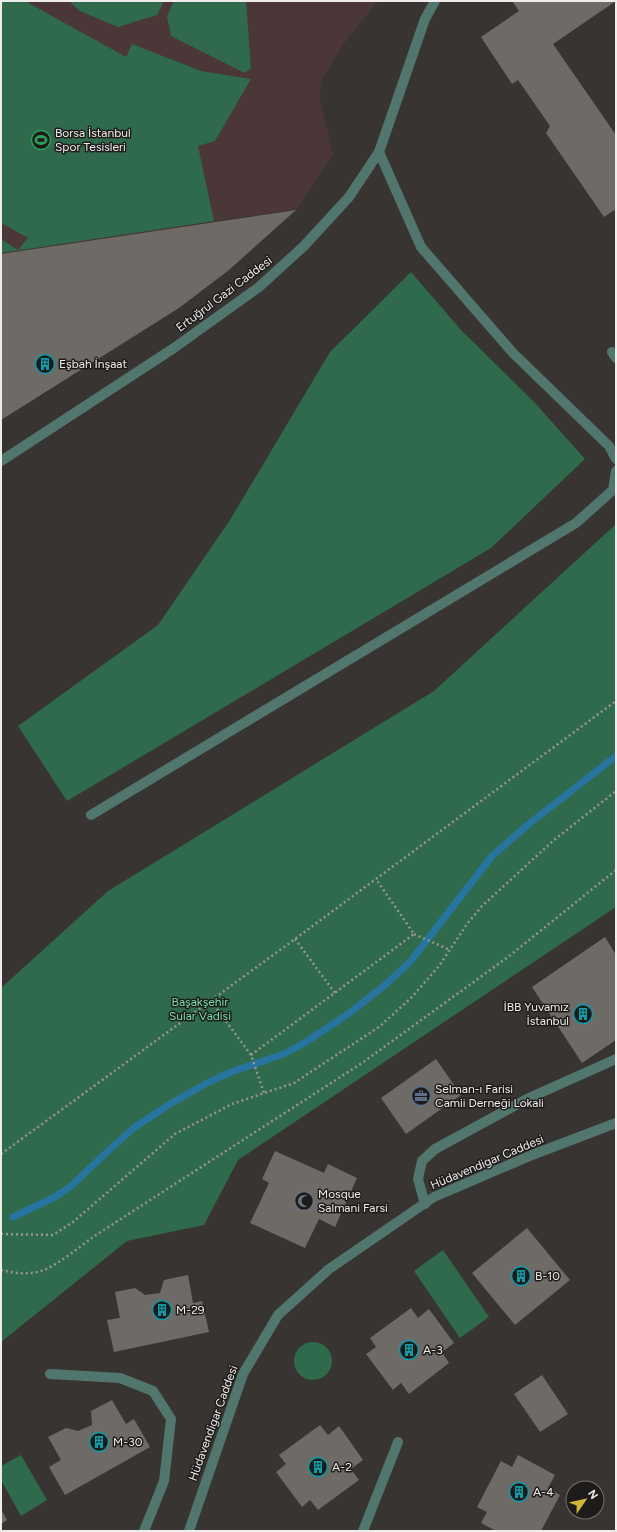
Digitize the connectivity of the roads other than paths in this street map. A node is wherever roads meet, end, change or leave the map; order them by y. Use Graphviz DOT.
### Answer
graph roads {
  1 [pos="435,1"];
  2 [pos="379,152"];
  3 [pos="616,459"];
  4 [pos="1,461"];
  5 [pos="616,471"];
  6 [pos="91,815"];
  7 [pos="616,1059"];
  8 [pos="616,1123"];
  9 [pos="425,1204"];
  10 [pos="50,1374"];
  11 [pos="398,1442"];
  12 [pos="144,1531"];
  13 [pos="189,1531"];
  14 [pos="363,1531"];
  1 -- 2 [label="street, Ertuğrul Gazi Caddesi"];
  2 -- 3 [label="street"];
  2 -- 4 [label="street, Ertuğrul Gazi Caddesi"];
  5 -- 6 [label="street"];
  7 -- 9 [label="street"];
  8 -- 9 [label="street, Hüdavendigar Caddesi"];
  9 -- 13 [label="street, Hüdavendigar Caddesi"];
  10 -- 12 [label="street"];
  11 -- 14 [label="street"];
}
